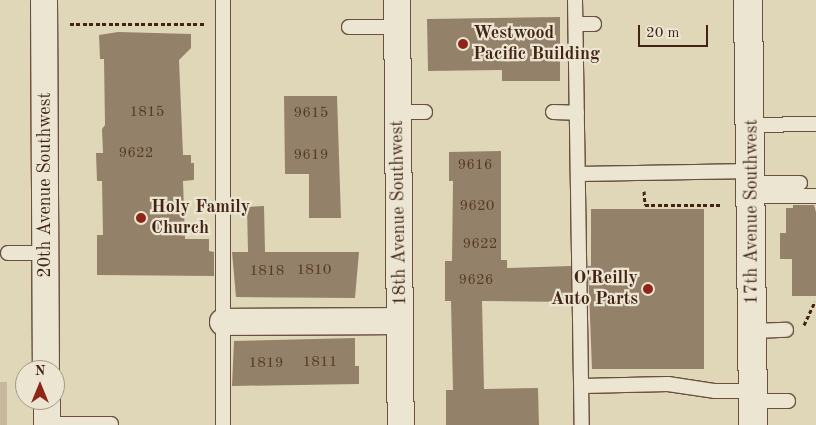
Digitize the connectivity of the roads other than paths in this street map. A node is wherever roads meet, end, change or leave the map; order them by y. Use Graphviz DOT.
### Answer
graph roads {
  1 [pos="44,0"];
  2 [pos="224,0"];
  3 [pos="396,0"];
  4 [pos="575,0"];
  5 [pos="748,0"];
  6 [pos="576,24"];
  7 [pos="594,24"];
  8 [pos="349,27"];
  9 [pos="396,27"];
  10 [pos="398,112"];
  11 [pos="425,112"];
  12 [pos="553,112"];
  13 [pos="577,113"];
  14 [pos="816,124"];
  15 [pos="752,125"];
  16 [pos="578,174"];
  17 [pos="800,182"];
  18 [pos="753,189"];
  19 [pos="816,196"];
  20 [pos="816,204"];
  21 [pos="8,253"];
  22 [pos="46,253"];
  23 [pos="223,322"];
  24 [pos="400,322"];
  25 [pos="786,330"];
  26 [pos="753,331"];
  27 [pos="46,360"];
  28 [pos="582,386"];
  29 [pos="788,401"];
  30 [pos="753,406"];
  31 [pos="47,416"];
  32 [pos="111,424"];
  33 [pos="223,425"];
  34 [pos="401,425"];
  35 [pos="582,425"];
  1 -- 22 [label="street, 20th Avenue Southwest"];
  2 -- 23 [label="lane"];
  3 -- 9 [label="street, 18th Avenue Southwest"];
  4 -- 6 [label="lane"];
  5 -- 15 [label="main road, 17th Avenue Southwest"];
  6 -- 7 [label="lane"];
  6 -- 13 [label="lane"];
  8 -- 9 [label="lane"];
  9 -- 10 [label="street, 18th Avenue Southwest"];
  10 -- 11 [label="lane"];
  10 -- 24 [label="street, 18th Avenue Southwest"];
  12 -- 13 [label="lane"];
  13 -- 16 [label="lane"];
  14 -- 15 [label="lane"];
  15 -- 18 [label="main road, 17th Avenue Southwest"];
  16 -- 18 [label="lane"];
  16 -- 28 [label="lane"];
  17 -- 18 [label="lane"];
  18 -- 19 [label="lane"];
  18 -- 20 [label="lane"];
  18 -- 26 [label="main road, 17th Avenue Southwest"];
  21 -- 22 [label="lane"];
  22 -- 27 [label="street, 20th Avenue Southwest"];
  23 -- 24 [label="street"];
  23 -- 33 [label="lane"];
  24 -- 34 [label="street, 18th Avenue Southwest"];
  25 -- 26 [label="lane"];
  26 -- 30 [label="main road, 17th Avenue Southwest"];
  28 -- 30 [label="lane"];
  28 -- 35 [label="lane"];
  29 -- 30 [label="lane"];
  31 -- 32 [label="lane"];
}
